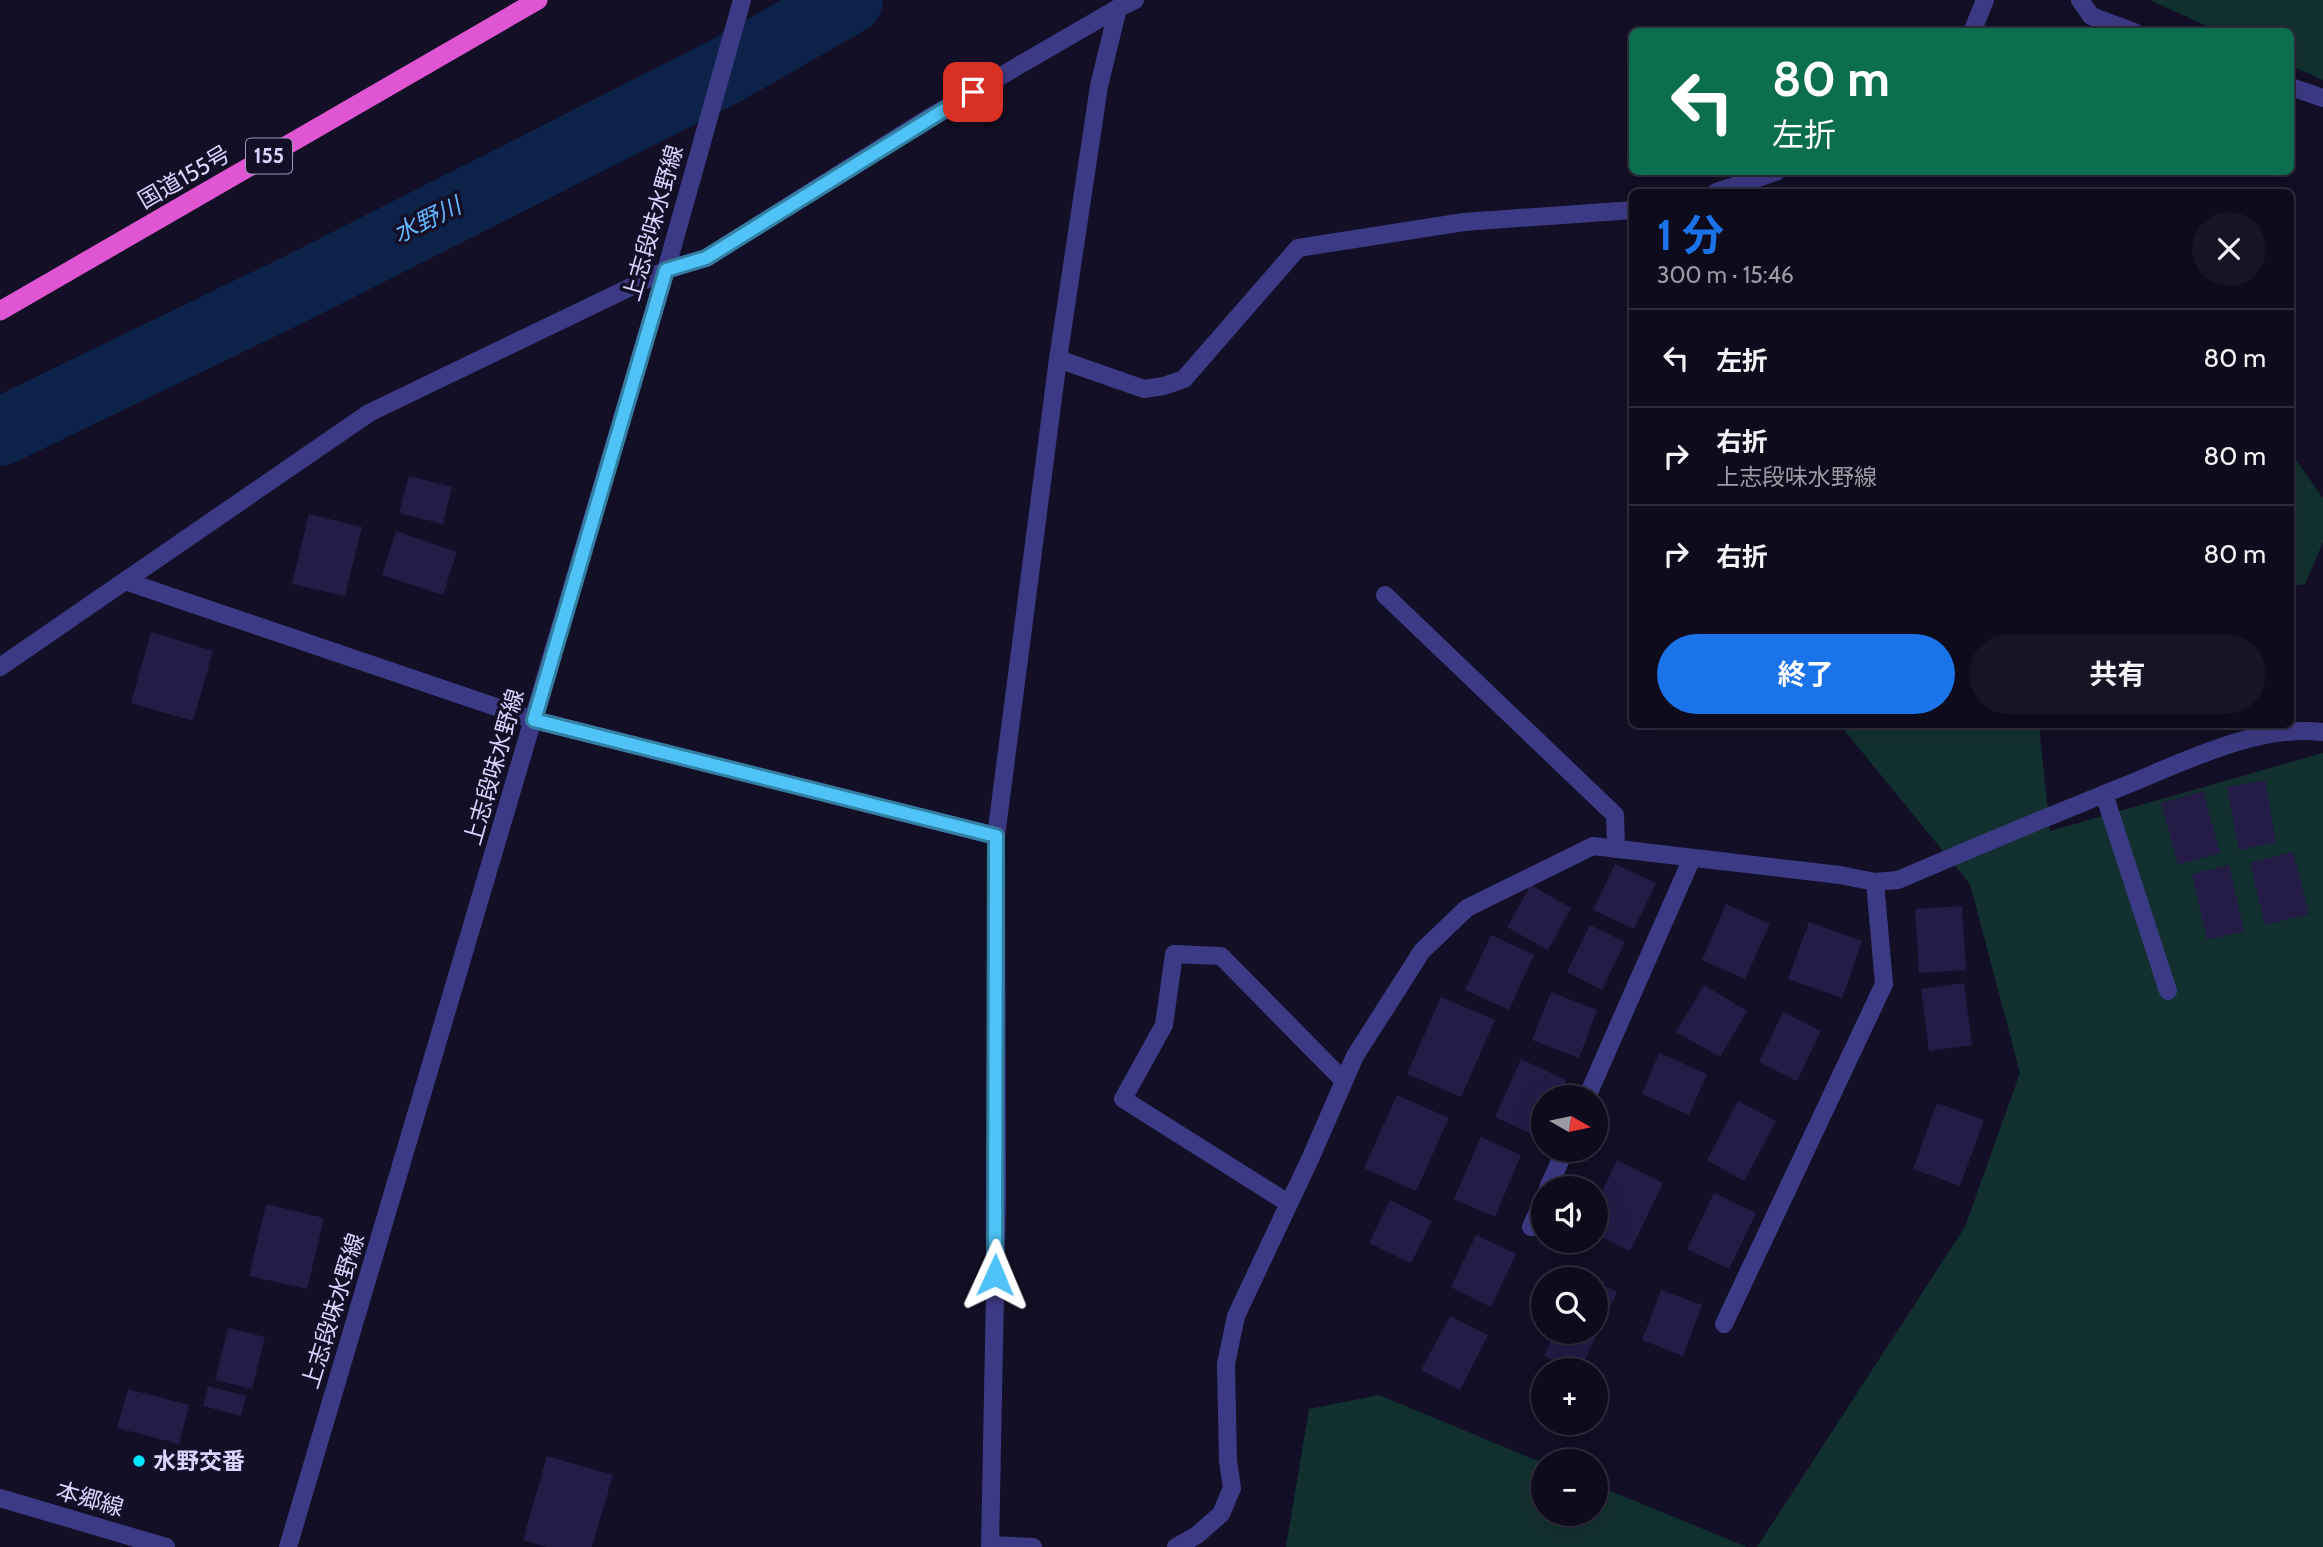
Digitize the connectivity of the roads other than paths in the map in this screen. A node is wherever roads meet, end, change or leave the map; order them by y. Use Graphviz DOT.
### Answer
graph roads {
  1 [pos="538,0"];
  2 [pos="742,0"];
  3 [pos="1135,0"];
  4 [pos="1985,0"];
  5 [pos="2080,0"];
  6 [pos="1118,8"];
  7 [pos="1974,28"];
  8 [pos="2123,28"];
  9 [pos="2294,88"];
  10 [pos="2323,98"];
  11 [pos="1767,175"];
  12 [pos="1725,189"];
  13 [pos="1629,210"];
  14 [pos="666,270"];
  15 [pos="0,311"];
  16 [pos="1058,359"];
  17 [pos="125,581"];
  18 [pos="1385,595"];
  19 [pos="0,667"];
  20 [pos="534,720"];
  21 [pos="2323,732"];
  22 [pos="2104,794"];
  23 [pos="996,836"];
  24 [pos="1616,849"];
  25 [pos="1692,858"];
  26 [pos="1875,882"];
  27 [pos="2168,990"];
  28 [pos="1344,1080"];
  29 [pos="1592,1085"];
  30 [pos="1289,1203"];
  31 [pos="1724,1324"];
  32 [pos="0,1498"];
  33 [pos="990,1546"];
  34 [pos="166,1547"];
  35 [pos="288,1547"];
  36 [pos="1033,1547"];
  37 [pos="1176,1547"];
  1 -- 15 [label="highway, 国道155号 / 155"];
  2 -- 14 [label="street, 上志段味水野線"];
  3 -- 6 [label="street"];
  4 -- 7 [label="street"];
  5 -- 8 [label="street"];
  6 -- 14 [label="street"];
  6 -- 16 [label="street"];
  9 -- 10 [label="street"];
  11 -- 12 [label="street"];
  13 -- 16 [label="street"];
  14 -- 17 [label="street"];
  14 -- 20 [label="street, 上志段味水野線"];
  16 -- 23 [label="street"];
  17 -- 19 [label="street"];
  17 -- 20 [label="street"];
  18 -- 24 [label="street"];
  20 -- 23 [label="street"];
  20 -- 35 [label="street, 上志段味水野線"];
  21 -- 22 [label="street"];
  22 -- 26 [label="street"];
  22 -- 27 [label="street"];
  23 -- 33 [label="street"];
  24 -- 25 [label="street"];
  24 -- 28 [label="street"];
  25 -- 26 [label="street"];
  25 -- 29 [label="street"];
  26 -- 31 [label="street"];
  28 -- 30 [label="street"];
  28 -- 30 [label="street"];
  30 -- 37 [label="street"];
  32 -- 34 [label="street, 本郷線"];
  33 -- 36 [label="street"];
}
